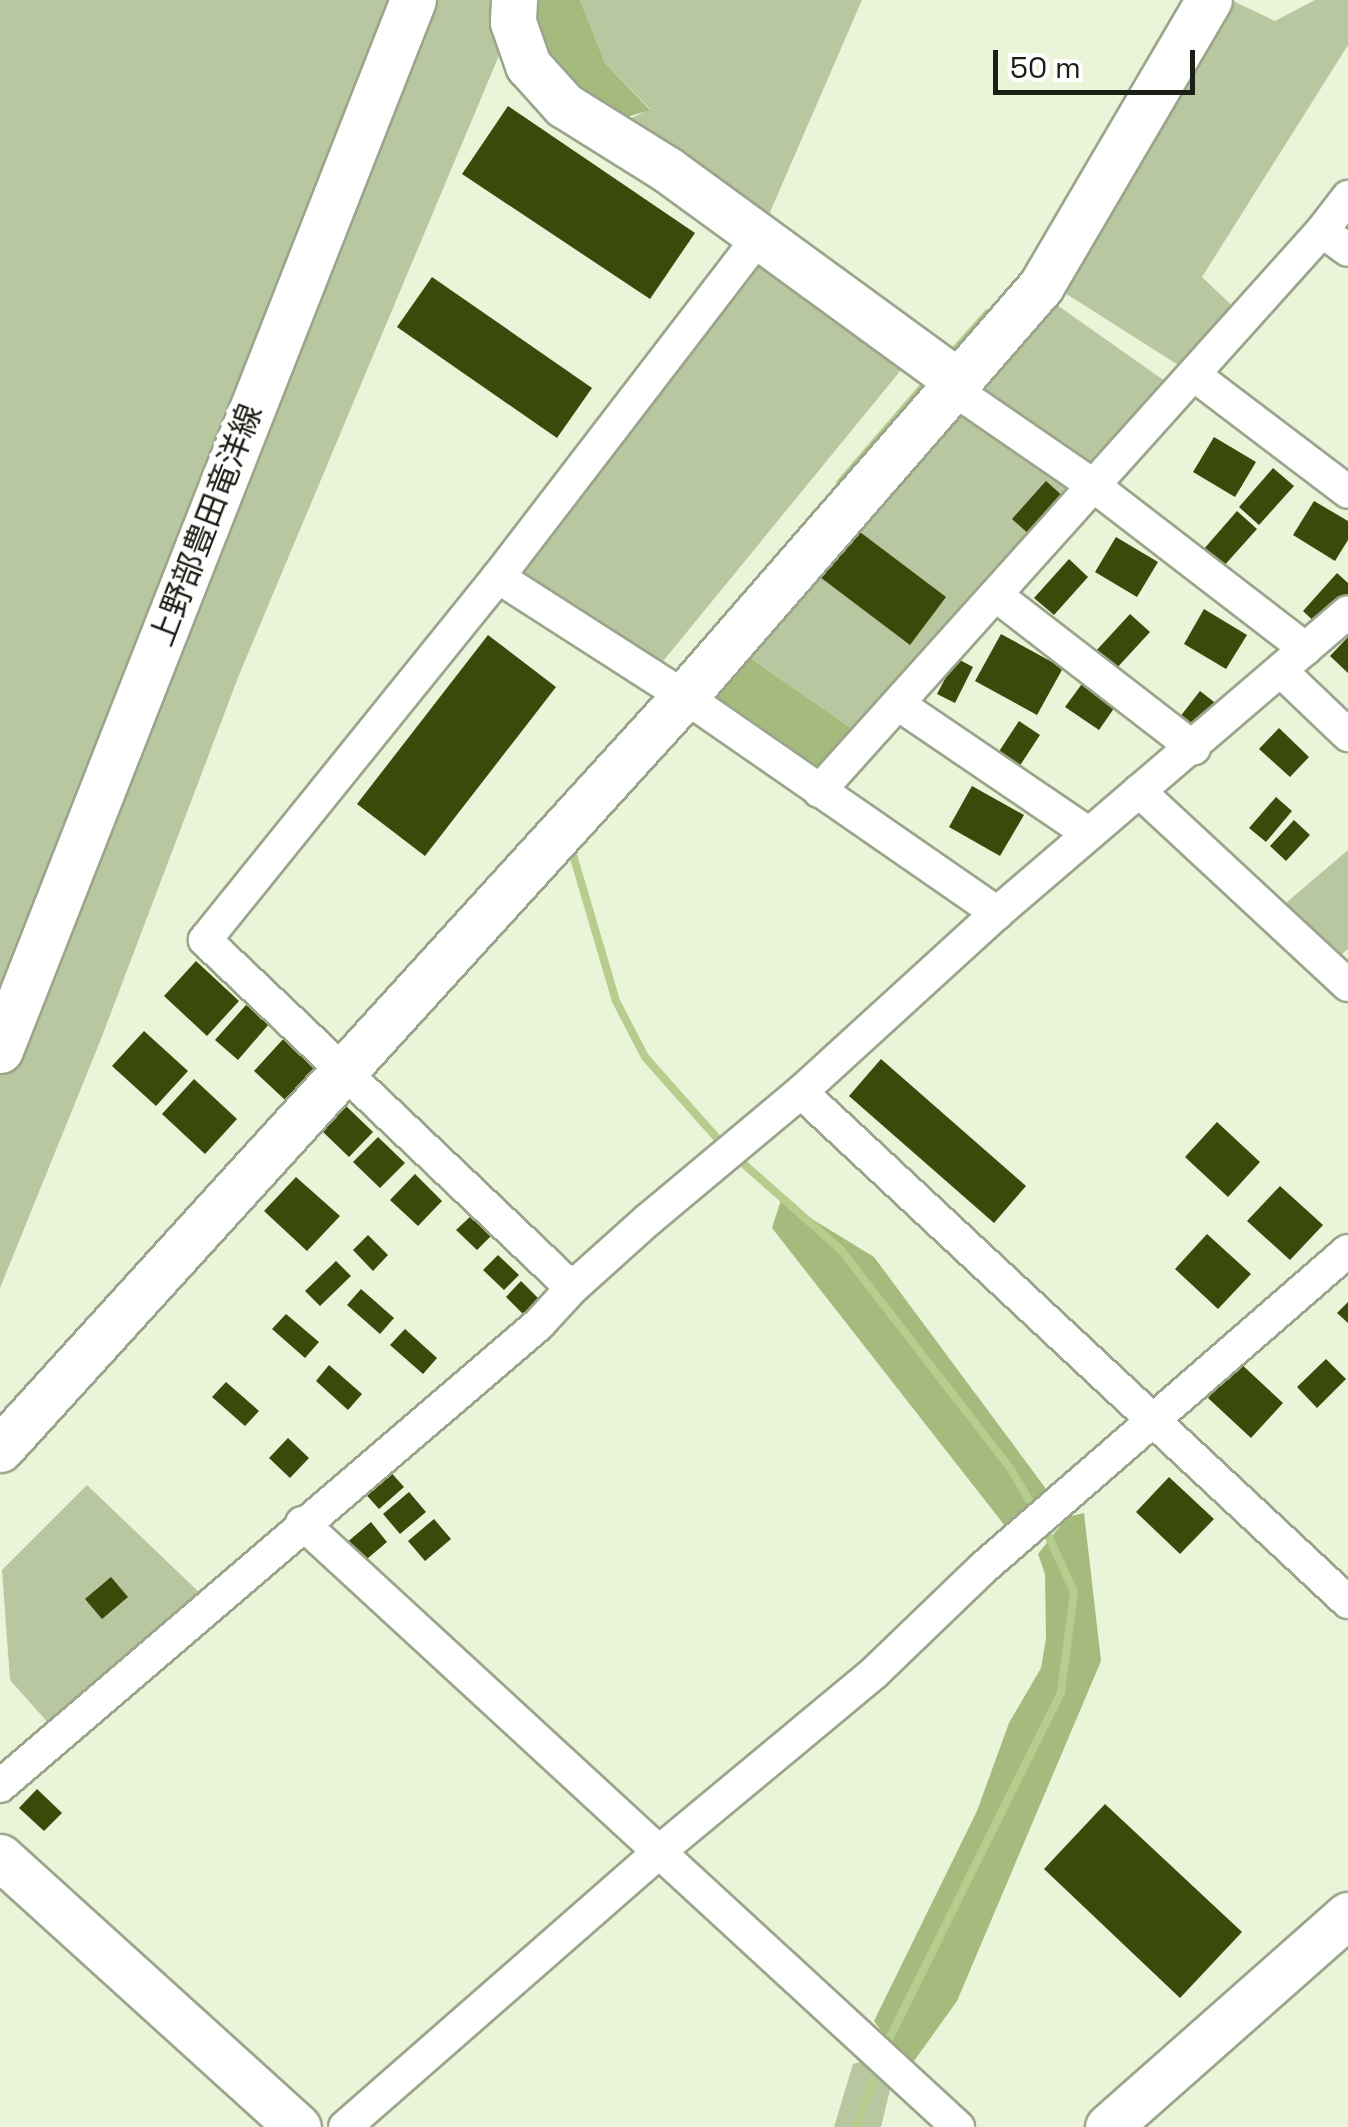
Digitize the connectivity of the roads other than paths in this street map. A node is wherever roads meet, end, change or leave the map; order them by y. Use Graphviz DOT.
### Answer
graph roads {
  1 [pos="413,0"];
  2 [pos="514,0"];
  3 [pos="1209,0"];
  4 [pos="1348,197"];
  5 [pos="760,235"];
  6 [pos="1335,241"];
  7 [pos="1194,375"];
  8 [pos="956,385"];
  9 [pos="1094,486"];
  10 [pos="1348,492"];
  11 [pos="498,577"];
  12 [pos="996,596"];
  13 [pos="1348,612"];
  14 [pos="1306,649"];
  15 [pos="1281,671"];
  16 [pos="682,700"];
  17 [pos="898,704"];
  18 [pos="1348,735"];
  19 [pos="1194,748"];
  20 [pos="1140,791"];
  21 [pos="819,792"];
  22 [pos="1089,834"];
  23 [pos="997,913"];
  24 [pos="1348,985"];
  25 [pos="0,1050"];
  26 [pos="345,1072"];
  27 [pos="801,1092"];
  28 [pos="1348,1251"];
  29 [pos="572,1288"];
  30 [pos="1153,1422"];
  31 [pos="0,1449"];
  32 [pos="302,1523"];
  33 [pos="1348,1602"];
  34 [pos="0,1786"];
  35 [pos="661,1850"];
  36 [pos="0,1857"];
  37 [pos="1348,1914"];
  38 [pos="298,2127"];
  39 [pos="345,2127"];
  40 [pos="958,2127"];
  41 [pos="1108,2127"];
  1 -- 25 [label="street, 上野部豊田竜洋線"];
  2 -- 5 [label="street"];
  3 -- 8 [label="street"];
  4 -- 6 [label="street"];
  5 -- 8 [label="street"];
  5 -- 11 [label="street"];
  6 -- 7 [label="street"];
  7 -- 9 [label="street"];
  7 -- 10 [label="street"];
  8 -- 9 [label="street"];
  8 -- 16 [label="street"];
  9 -- 12 [label="street"];
  9 -- 14 [label="street"];
  11 -- 16 [label="street"];
  11 -- 26 [label="street"];
  12 -- 17 [label="street"];
  12 -- 19 [label="street"];
  13 -- 14 [label="street"];
  14 -- 15 [label="street"];
  15 -- 18 [label="street"];
  15 -- 19 [label="street"];
  16 -- 21 [label="street"];
  16 -- 26 [label="street"];
  17 -- 21 [label="street"];
  17 -- 22 [label="street"];
  19 -- 20 [label="street"];
  20 -- 22 [label="street"];
  20 -- 24 [label="street"];
  21 -- 23 [label="street"];
  22 -- 23 [label="street"];
  23 -- 27 [label="street"];
  26 -- 29 [label="street"];
  26 -- 31 [label="street"];
  27 -- 29 [label="street"];
  27 -- 30 [label="street"];
  28 -- 30 [label="street"];
  29 -- 32 [label="street"];
  30 -- 33 [label="street"];
  30 -- 35 [label="street"];
  32 -- 34 [label="street"];
  32 -- 35 [label="street"];
  35 -- 39 [label="street"];
  35 -- 40 [label="street"];
  36 -- 38 [label="street"];
  37 -- 41 [label="street"];
}
